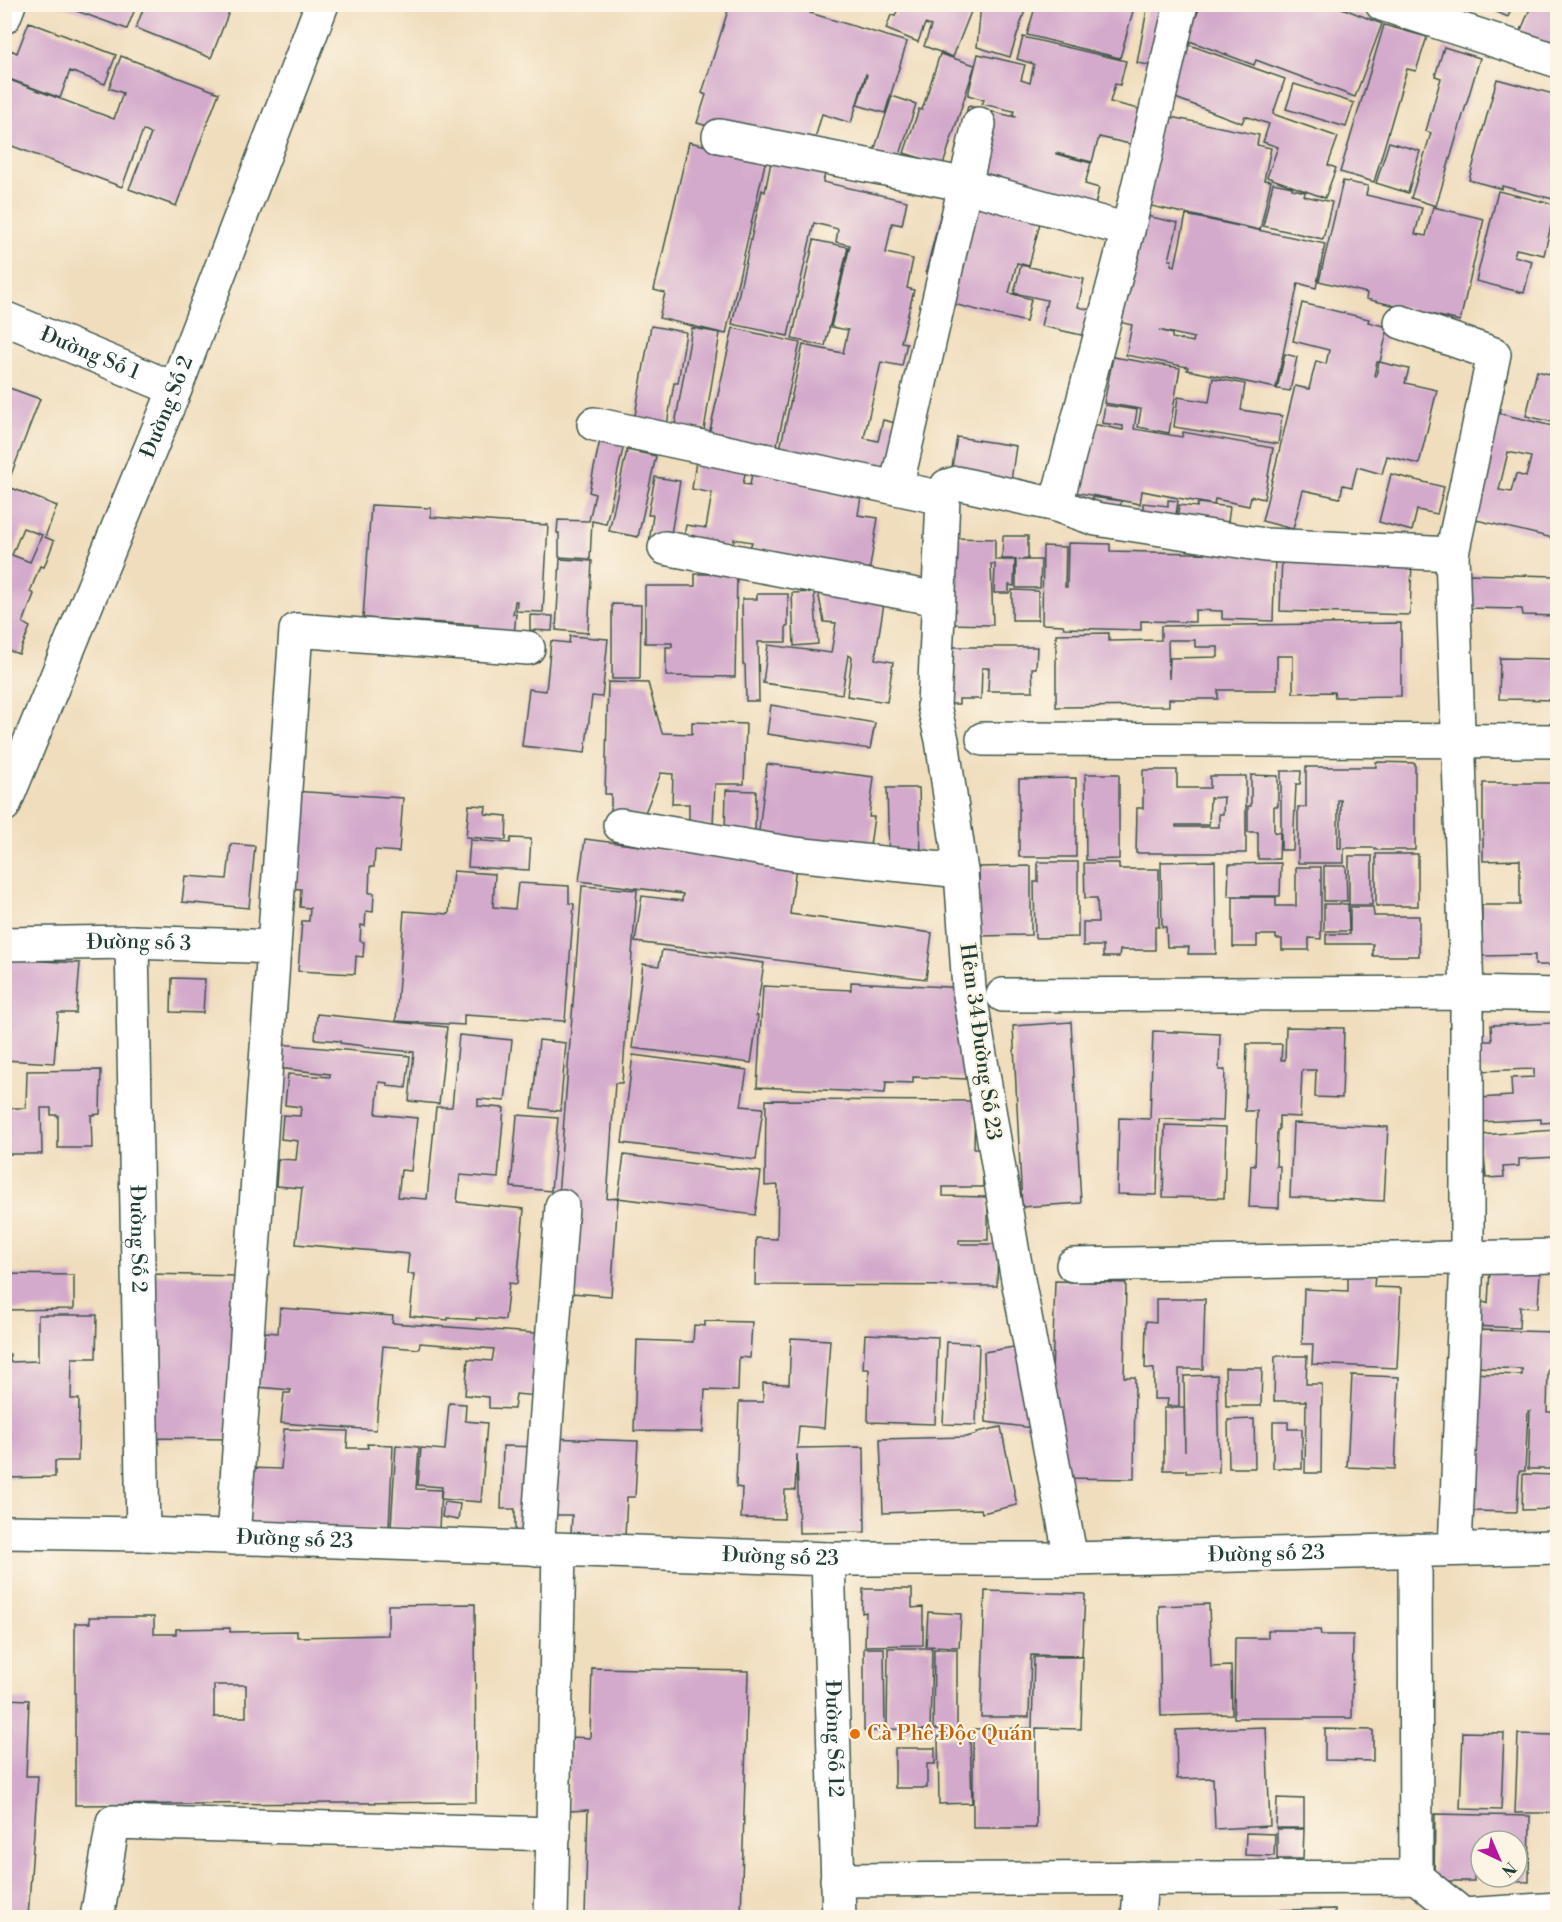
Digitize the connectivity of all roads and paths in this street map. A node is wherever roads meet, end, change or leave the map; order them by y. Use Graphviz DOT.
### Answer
graph roads {
  1 [pos="9,4"];
  2 [pos="322,4"];
  3 [pos="1181,4"];
  4 [pos="1382,4"];
  5 [pos="4,17"];
  6 [pos="1557,61"];
  7 [pos="979,124"];
  8 [pos="719,136"];
  9 [pos="965,187"];
  10 [pos="1128,230"];
  11 [pos="4,318"];
  12 [pos="1401,322"];
  13 [pos="175,389"];
  14 [pos="594,424"];
  15 [pos="896,488"];
  16 [pos="945,492"];
  17 [pos="1056,505"];
  18 [pos="665,548"];
  19 [pos="1452,554"];
  20 [pos="938,599"];
  21 [pos="528,648"];
  22 [pos="983,739"];
  23 [pos="1458,740"];
  24 [pos="1557,741"];
  25 [pos="4,805"];
  26 [pos="620,825"];
  27 [pos="961,871"];
  28 [pos="132,942"];
  29 [pos="4,944"];
  30 [pos="274,947"];
  31 [pos="1467,993"];
  32 [pos="1003,994"];
  33 [pos="1557,994"];
  34 [pos="562,1206"];
  35 [pos="1557,1256"];
  36 [pos="1467,1257"];
  37 [pos="1073,1266"];
  38 [pos="4,1532"];
  39 [pos="143,1534"];
  40 [pos="233,1538"];
  41 [pos="1557,1546"];
  42 [pos="548,1549"];
  43 [pos="1455,1549"];
  44 [pos="1415,1550"];
  45 [pos="1071,1558"];
  46 [pos="828,1559"];
  47 [pos="554,1834"];
  48 [pos="1416,1877"];
  49 [pos="1141,1878"];
  50 [pos="837,1880"];
  51 [pos="1557,1909"];
  52 [pos="97,1917"];
  53 [pos="552,1917"];
  54 [pos="838,1917"];
  55 [pos="1138,1917"];
  1 -- 5 [label="street"];
  2 -- 13 [label="street, Đường Số 2"];
  3 -- 10 [label="street"];
  4 -- 6 [label="street"];
  7 -- 9 [label="street"];
  8 -- 9 [label="street"];
  9 -- 10 [label="street"];
  9 -- 15 [label="street"];
  10 -- 17 [label="street"];
  11 -- 13 [label="street, Đường Số 1"];
  12 -- 19 [label="street"];
  13 -- 25 [label="street, Đường Số 2"];
  14 -- 15 [label="street"];
  15 -- 16 [label="street"];
  16 -- 17 [label="street"];
  16 -- 20 [label="street, Hẻm 34 Đường Số 23"];
  17 -- 19 [label="street"];
  18 -- 20 [label="street"];
  19 -- 23 [label="street"];
  20 -- 27 [label="street, Hẻm 34 Đường Số 23"];
  21 -- 30 [label="street"];
  22 -- 23 [label="street"];
  23 -- 24 [label="street"];
  23 -- 31 [label="street"];
  26 -- 27 [label="street"];
  27 -- 45 [label="street, Hẻm 34 Đường Số 23"];
  28 -- 29 [label="street, Đường số 3"];
  28 -- 30 [label="street, Đường số 3"];
  28 -- 39 [label="street, Đường Số 2"];
  30 -- 40 [label="street"];
  31 -- 32 [label="street"];
  31 -- 33 [label="street"];
  31 -- 36 [label="street"];
  34 -- 42 [label="street"];
  35 -- 36 [label="street"];
  36 -- 37 [label="street"];
  36 -- 43 [label="street"];
  38 -- 39 [label="street, Đường số 23"];
  39 -- 40 [label="street, Đường số 23"];
  40 -- 42 [label="street, Đường số 23"];
  41 -- 43 [label="street, Đường số 23"];
  42 -- 46 [label="street, Đường số 23"];
  42 -- 47 [label="street"];
  43 -- 44 [label="street, Đường số 23"];
  44 -- 45 [label="street, Đường số 23"];
  44 -- 48 [label="street"];
  45 -- 46 [label="street, Đường số 23"];
  46 -- 50 [label="street, Đường Số 12"];
  47 -- 52 [label="street"];
  47 -- 53 [label="street"];
  48 -- 49 [label="street"];
  48 -- 51 [label="street"];
  49 -- 50 [label="street"];
  49 -- 55 [label="street"];
  50 -- 54 [label="street, Đường Số 12"];
}
